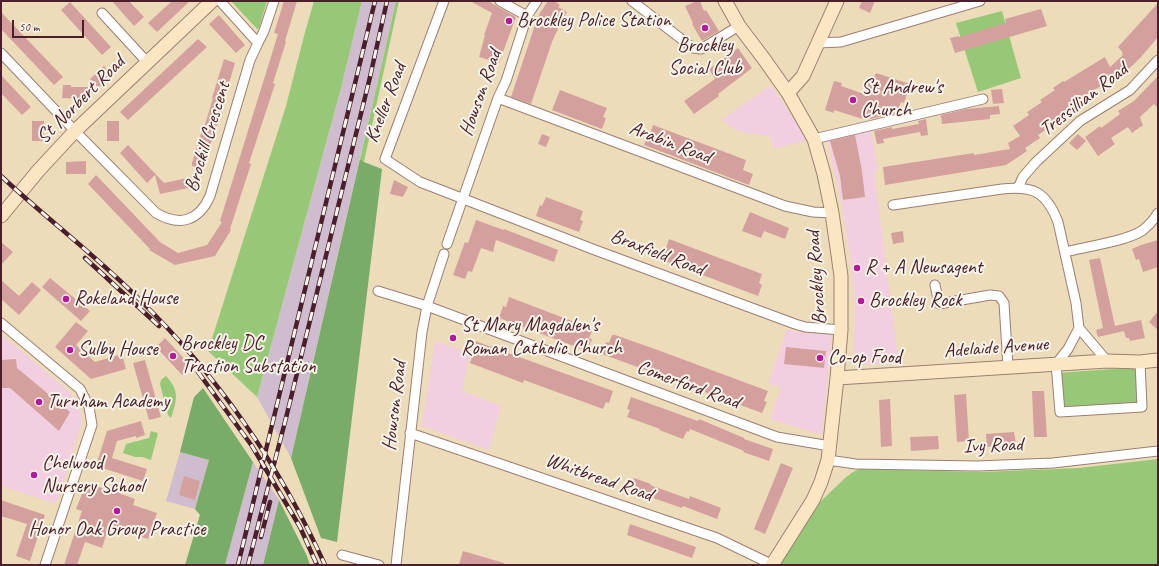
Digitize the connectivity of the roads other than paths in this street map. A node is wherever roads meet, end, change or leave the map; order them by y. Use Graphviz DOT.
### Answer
graph roads {
  1 [pos="212,1"];
  2 [pos="220,1"];
  3 [pos="274,1"];
  4 [pos="444,1"];
  5 [pos="500,1"];
  6 [pos="538,1"];
  7 [pos="632,1"];
  8 [pos="725,1"];
  9 [pos="837,1"];
  10 [pos="980,1"];
  11 [pos="102,13"];
  12 [pos="527,16"];
  13 [pos="739,26"];
  14 [pos="258,43"];
  15 [pos="818,43"];
  16 [pos="1,53"];
  17 [pos="1158,60"];
  18 [pos="147,62"];
  19 [pos="788,93"];
  20 [pos="498,98"];
  21 [pos="983,99"];
  22 [pos="75,131"];
  23 [pos="814,138"];
  24 [pos="1018,188"];
  25 [pos="462,198"];
  26 [pos="892,205"];
  27 [pos="832,213"];
  28 [pos="1158,213"];
  29 [pos="1,216"];
  30 [pos="447,244"];
  31 [pos="1064,252"];
  32 [pos="444,254"];
  33 [pos="936,285"];
  34 [pos="378,291"];
  35 [pos="427,306"];
  36 [pos="1,323"];
  37 [pos="1079,328"];
  38 [pos="841,330"];
  39 [pos="1108,360"];
  40 [pos="1158,360"];
  41 [pos="1140,362"];
  42 [pos="1056,364"];
  43 [pos="1008,367"];
  44 [pos="837,378"];
  45 [pos="410,433"];
  46 [pos="830,446"];
  47 [pos="1158,451"];
  48 [pos="828,460"];
  49 [pos="342,555"];
  50 [pos="45,565"];
  51 [pos="379,565"];
  52 [pos="396,565"];
  53 [pos="773,565"];
  1 -- 18 [label="main road, St Norbert Road"];
  2 -- 14 [label="street"];
  3 -- 14 [label="street, Brockill Crescent"];
  4 -- 25 [label="street, Kneller Road"];
  5 -- 12 [label="street"];
  6 -- 12 [label="street, Howson Road"];
  7 -- 13 [label="street"];
  8 -- 13 [label="main road, Brockley Road"];
  9 -- 15 [label="main road"];
  10 -- 15 [label="street"];
  11 -- 18 [label="street"];
  12 -- 20 [label="street, Howson Road"];
  13 -- 19 [label="main road, Brockley Road"];
  14 -- 22 [label="street, Brockill Crescent"];
  15 -- 19 [label="main road"];
  16 -- 22 [label="street, Brockill Crescent"];
  17 -- 24 [label="street, Tressillian Road"];
  18 -- 22 [label="main road, St Norbert Road"];
  19 -- 23 [label="main road, Brockley Road"];
  20 -- 25 [label="street, Howson Road"];
  20 -- 27 [label="street, Arabin Road"];
  21 -- 23 [label="street"];
  22 -- 29 [label="main road, St Norbert Road"];
  23 -- 27 [label="main road, Brockley Road"];
  24 -- 26 [label="street"];
  24 -- 31 [label="street"];
  25 -- 30 [label="street, Howson Road"];
  25 -- 38 [label="street, Braxfield Road"];
  27 -- 38 [label="main road, Brockley Road"];
  28 -- 31 [label="street"];
  31 -- 37 [label="street"];
  32 -- 35 [label="street, Howson Road"];
  33 -- 43 [label="street"];
  34 -- 35 [label="street, Comerford Road"];
  35 -- 45 [label="street, Howson Road"];
  35 -- 46 [label="street, Comerford Road"];
  36 -- 50 [label="street"];
  37 -- 39 [label="street"];
  37 -- 42 [label="street"];
  38 -- 44 [label="main road, Brockley Road"];
  39 -- 41 [label="main road, Adelaide Avenue"];
  39 -- 42 [label="main road, Adelaide Avenue"];
  40 -- 41 [label="main road, Adelaide Avenue"];
  41 -- 42 [label="street"];
  42 -- 43 [label="main road, Adelaide Avenue"];
  43 -- 44 [label="main road, Adelaide Avenue"];
  44 -- 46 [label="main road, Brockley Road"];
  45 -- 52 [label="street, Howson Road"];
  45 -- 53 [label="street, Whitbread Road"];
  46 -- 48 [label="main road, Brockley Road"];
  47 -- 48 [label="street, Ivy Road"];
  48 -- 53 [label="main road, Brockley Road"];
  49 -- 51 [label="street"];
}
